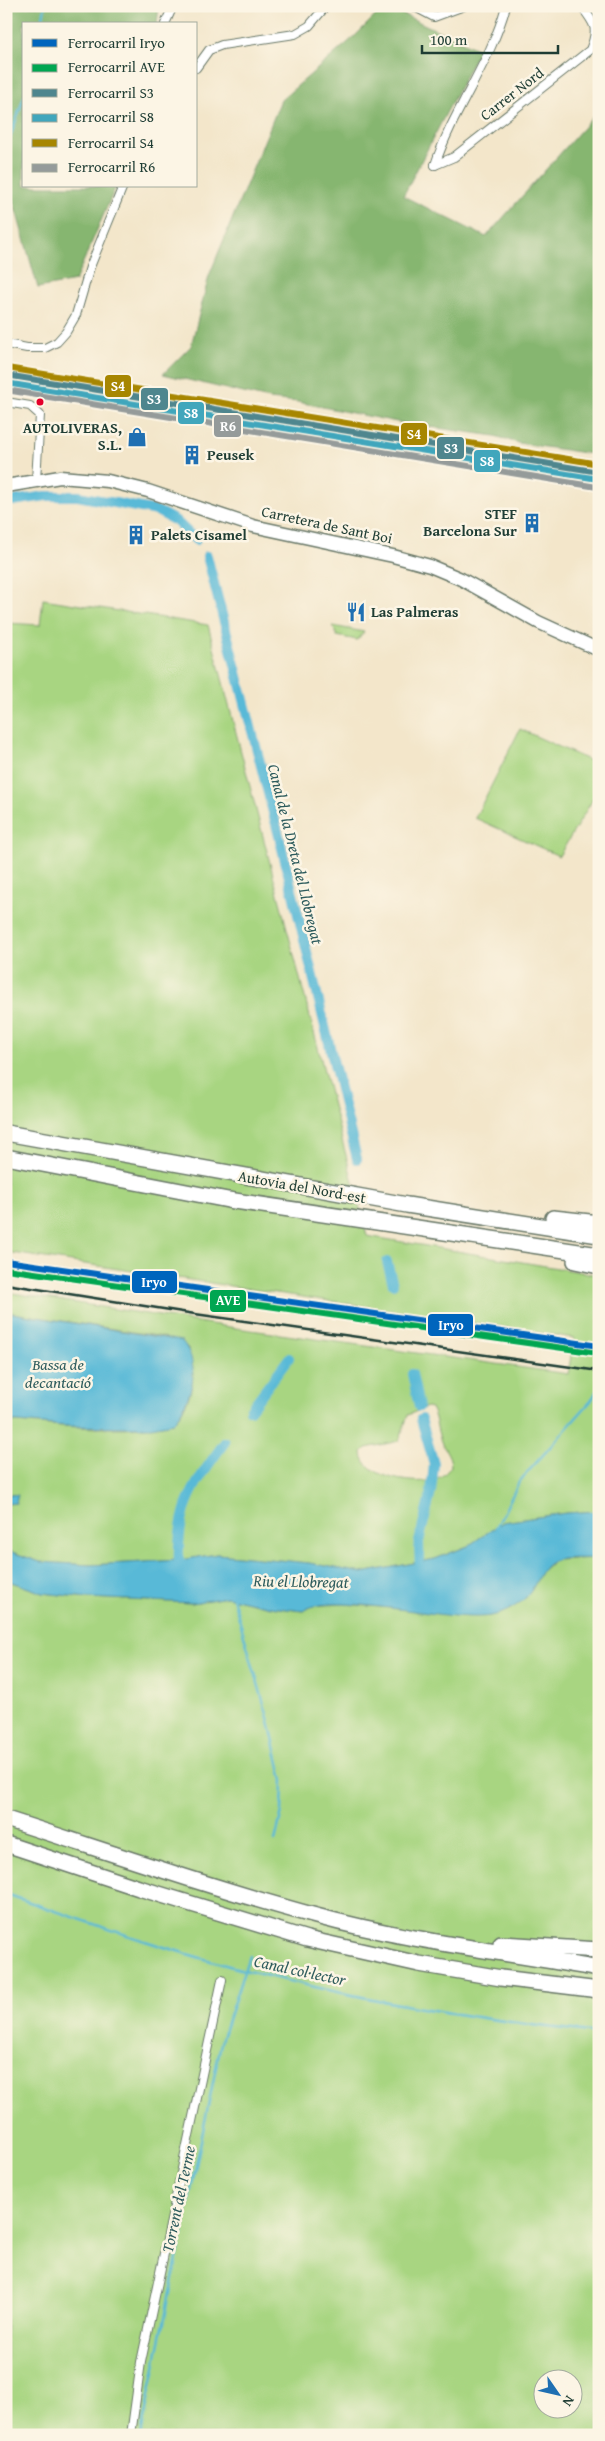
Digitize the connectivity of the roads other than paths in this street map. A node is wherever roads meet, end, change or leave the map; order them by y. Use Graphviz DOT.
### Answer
graph roads {
  1 [pos="326,6"];
  2 [pos="413,6"];
  3 [pos="464,6"];
  4 [pos="506,6"];
  5 [pos="581,6"];
  6 [pos="171,8"];
  7 [pos="166,22"];
  8 [pos="198,65"];
  9 [pos="123,188"];
  10 [pos="6,344"];
  11 [pos="6,402"];
  12 [pos="36,480"];
  13 [pos="6,486"];
  14 [pos="599,650"];
  15 [pos="6,1133"];
  16 [pos="6,1157"];
  17 [pos="492,1217"];
  18 [pos="599,1223"];
  19 [pos="599,1235"];
  20 [pos="549,1248"];
  21 [pos="599,1255"];
  22 [pos="599,1266"];
  23 [pos="6,1819"];
  24 [pos="6,1844"];
  25 [pos="447,1942"];
  26 [pos="599,1950"];
  27 [pos="599,1968"];
  28 [pos="222,1980"];
  29 [pos="594,1991"];
  30 [pos="131,2435"];
  1 -- 8 [label="street"];
  2 -- 3 [label="street"];
  4 -- 5 [label="street, Carrer Nord"];
  6 -- 7 [label="street"];
  9 -- 10 [label="street"];
  11 -- 12 [label="street"];
  12 -- 13 [label="main road, Carretera de Sant Boi"];
  12 -- 14 [label="main road, Carretera de Sant Boi"];
  15 -- 17 [label="highway, Autovia del Nord-est"];
  16 -- 20 [label="highway, Autovia del Nord-est"];
  17 -- 18 [label="highway"];
  17 -- 19 [label="highway, Autovia del Nord-est"];
  20 -- 21 [label="highway, Autovia del Nord-est"];
  20 -- 22 [label="highway"];
  23 -- 25 [label="highway"];
  24 -- 29 [label="highway"];
  25 -- 26 [label="highway"];
  25 -- 27 [label="highway"];
  28 -- 30 [label="street"];
}
